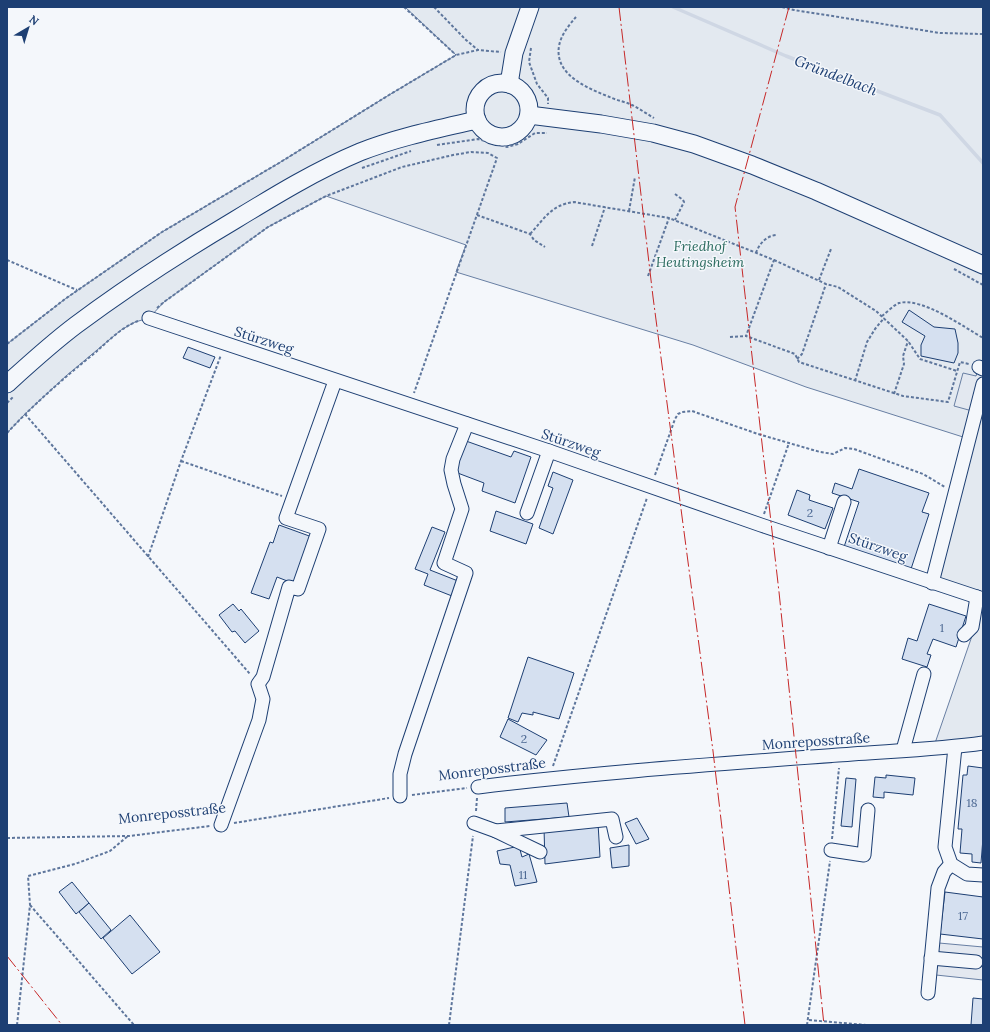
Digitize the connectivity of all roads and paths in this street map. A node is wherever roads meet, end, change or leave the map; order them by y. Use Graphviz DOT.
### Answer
graph roads {
  1 [pos="404,7"];
  2 [pos="434,7"];
  3 [pos="530,7"];
  4 [pos="782,7"];
  5 [pos="576,17"];
  6 [pos="983,34"];
  7 [pos="532,47"];
  8 [pos="478,50"];
  9 [pos="514,52"];
  10 [pos="456,55"];
  11 [pos="509,84"];
  12 [pos="529,115"];
  13 [pos="477,120"];
  14 [pos="550,125"];
  15 [pos="653,133"];
  16 [pos="432,146"];
  17 [pos="418,149"];
  18 [pos="355,170"];
  19 [pos="635,178"];
  20 [pos="674,194"];
  21 [pos="605,207"];
  22 [pos="629,211"];
  23 [pos="477,215"];
  24 [pos="669,218"];
  25 [pos="675,220"];
  26 [pos="530,234"];
  27 [pos="776,235"];
  28 [pos="592,246"];
  29 [pos="545,247"];
  30 [pos="831,248"];
  31 [pos="948,250"];
  32 [pos="756,253"];
  33 [pos="7,260"];
  34 [pos="774,260"];
  35 [pos="983,265"];
  36 [pos="951,268"];
  37 [pos="983,273"];
  38 [pos="648,276"];
  39 [pos="819,280"];
  40 [pos="826,284"];
  41 [pos="983,285"];
  42 [pos="77,290"];
  43 [pos="883,317"];
  44 [pos="149,318"];
  45 [pos="746,336"];
  46 [pos="730,337"];
  47 [pos="983,338"];
  48 [pos="908,341"];
  49 [pos="7,344"];
  50 [pos="224,344"];
  51 [pos="797,359"];
  52 [pos="981,368"];
  53 [pos="957,372"];
  54 [pos="335,381"];
  55 [pos="855,381"];
  56 [pos="983,384"];
  57 [pos="13,388"];
  58 [pos="894,394"];
  59 [pos="7,403"];
  60 [pos="409,405"];
  61 [pos="24,414"];
  62 [pos="467,424"];
  63 [pos="7,433"];
  64 [pos="790,443"];
  65 [pos="549,451"];
  66 [pos="181,461"];
  67 [pos="651,487"];
  68 [pos="293,499"];
  69 [pos="954,501"];
  70 [pos="844,502"];
  71 [pos="527,513"];
  72 [pos="761,524"];
  73 [pos="829,548"];
  74 [pos="148,557"];
  75 [pos="932,583"];
  76 [pos="980,598"];
  77 [pos="964,635"];
  78 [pos="924,674"];
  79 [pos="258,684"];
  80 [pos="983,743"];
  81 [pos="955,747"];
  82 [pos="903,750"];
  83 [pos="840,754"];
  84 [pos="549,778"];
  85 [pos="478,787"];
  86 [pos="400,796"];
  87 [pos="868,810"];
  88 [pos="474,823"];
  89 [pos="221,825"];
  90 [pos="496,831"];
  91 [pos="129,836"];
  92 [pos="7,838"];
  93 [pos="616,838"];
  94 [pos="831,850"];
  95 [pos="540,852"];
  96 [pos="951,864"];
  97 [pos="983,875"];
  98 [pos="30,905"];
  99 [pos="931,958"];
  100 [pos="976,962"];
  101 [pos="928,993"];
  102 [pos="809,1020"];
  103 [pos="17,1025"];
  104 [pos="134,1025"];
  105 [pos="449,1025"];
  106 [pos="808,1025"];
  107 [pos="866,1025"];
  1 -- 10 [label="path"];
  2 -- 8 [label="path"];
  3 -- 9 [label="main road"];
  4 -- 6 [label="path"];
  5 -- 15 [label="path"];
  7 -- 14 [label="path"];
  8 -- 9 [label="path"];
  8 -- 10 [label="path"];
  9 -- 11 [label="main road"];
  10 -- 42 [label="path"];
  11 -- 12 [label="main road"];
  11 -- 13 [label="main road"];
  12 -- 13 [label="main road"];
  12 -- 14 [label="main road"];
  13 -- 57 [label="main road"];
  14 -- 15 [label="main road"];
  14 -- 16 [label="path"];
  15 -- 31 [label="main road"];
  17 -- 18 [label="path"];
  19 -- 22 [label="path"];
  20 -- 25 [label="path"];
  21 -- 22 [label="path"];
  21 -- 26 [label="path"];
  21 -- 28 [label="path"];
  22 -- 24 [label="path"];
  23 -- 26 [label="path"];
  23 -- 44 [label="path"];
  23 -- 60 [label="path"];
  24 -- 25 [label="path"];
  24 -- 38 [label="path"];
  25 -- 32 [label="path"];
  26 -- 29 [label="path"];
  27 -- 32 [label="path"];
  30 -- 39 [label="path"];
  31 -- 35 [label="main road"];
  31 -- 37 [label="street"];
  32 -- 34 [label="path"];
  33 -- 42 [label="path"];
  34 -- 39 [label="path"];
  34 -- 45 [label="path"];
  36 -- 41 [label="path"];
  39 -- 40 [label="path"];
  40 -- 43 [label="path"];
  40 -- 51 [label="path"];
  42 -- 49 [label="path"];
  43 -- 47 [label="path"];
  43 -- 48 [label="path"];
  43 -- 55 [label="path"];
  44 -- 50 [label="street, Stürzweg"];
  44 -- 61 [label="path"];
  45 -- 46 [label="path"];
  45 -- 51 [label="path"];
  48 -- 53 [label="path"];
  48 -- 58 [label="path"];
  50 -- 54 [label="street, Stürzweg"];
  50 -- 66 [label="path"];
  51 -- 55 [label="path"];
  52 -- 53 [label="path"];
  53 -- 58 [label="path"];
  54 -- 60 [label="street, Stürzweg"];
  54 -- 68 [label="street"];
  55 -- 58 [label="path"];
  56 -- 69 [label="street"];
  57 -- 59 [label="path"];
  60 -- 62 [label="street, Stürzweg"];
  61 -- 63 [label="path"];
  61 -- 74 [label="path"];
  62 -- 65 [label="street, Stürzweg"];
  62 -- 86 [label="street"];
  64 -- 67 [label="path"];
  64 -- 69 [label="path"];
  64 -- 72 [label="path"];
  65 -- 67 [label="street, Stürzweg"];
  65 -- 71 [label="street"];
  66 -- 68 [label="path"];
  66 -- 74 [label="path"];
  67 -- 72 [label="street, Stürzweg"];
  67 -- 84 [label="path"];
  68 -- 79 [label="street"];
  69 -- 75 [label="street"];
  70 -- 73 [label="street"];
  72 -- 73 [label="street, Stürzweg"];
  73 -- 75 [label="street, Stürzweg"];
  74 -- 79 [label="path"];
  75 -- 76 [label="street, Stürzweg"];
  76 -- 77 [label="street"];
  78 -- 82 [label="street"];
  79 -- 89 [label="street"];
  80 -- 81 [label="street, Monreposstraße"];
  81 -- 82 [label="street, Monreposstraße"];
  81 -- 96 [label="street"];
  82 -- 83 [label="street, Monreposstraße"];
  83 -- 84 [label="street, Monreposstraße"];
  83 -- 94 [label="path"];
  84 -- 85 [label="street, Monreposstraße"];
  85 -- 86 [label="path, Monreposstraße"];
  85 -- 88 [label="path"];
  86 -- 89 [label="path, Monreposstraße"];
  87 -- 94 [label="street"];
  88 -- 90 [label="street"];
  88 -- 105 [label="path"];
  89 -- 91 [label="path, Monreposstraße"];
  90 -- 93 [label="street"];
  90 -- 95 [label="street"];
  91 -- 92 [label="path, Monreposstraße"];
  91 -- 98 [label="path"];
  94 -- 102 [label="path"];
  96 -- 97 [label="street"];
  96 -- 99 [label="street"];
  98 -- 103 [label="path"];
  98 -- 104 [label="path"];
  99 -- 100 [label="street"];
  99 -- 101 [label="street"];
  102 -- 106 [label="path"];
  102 -- 107 [label="path"];
}
